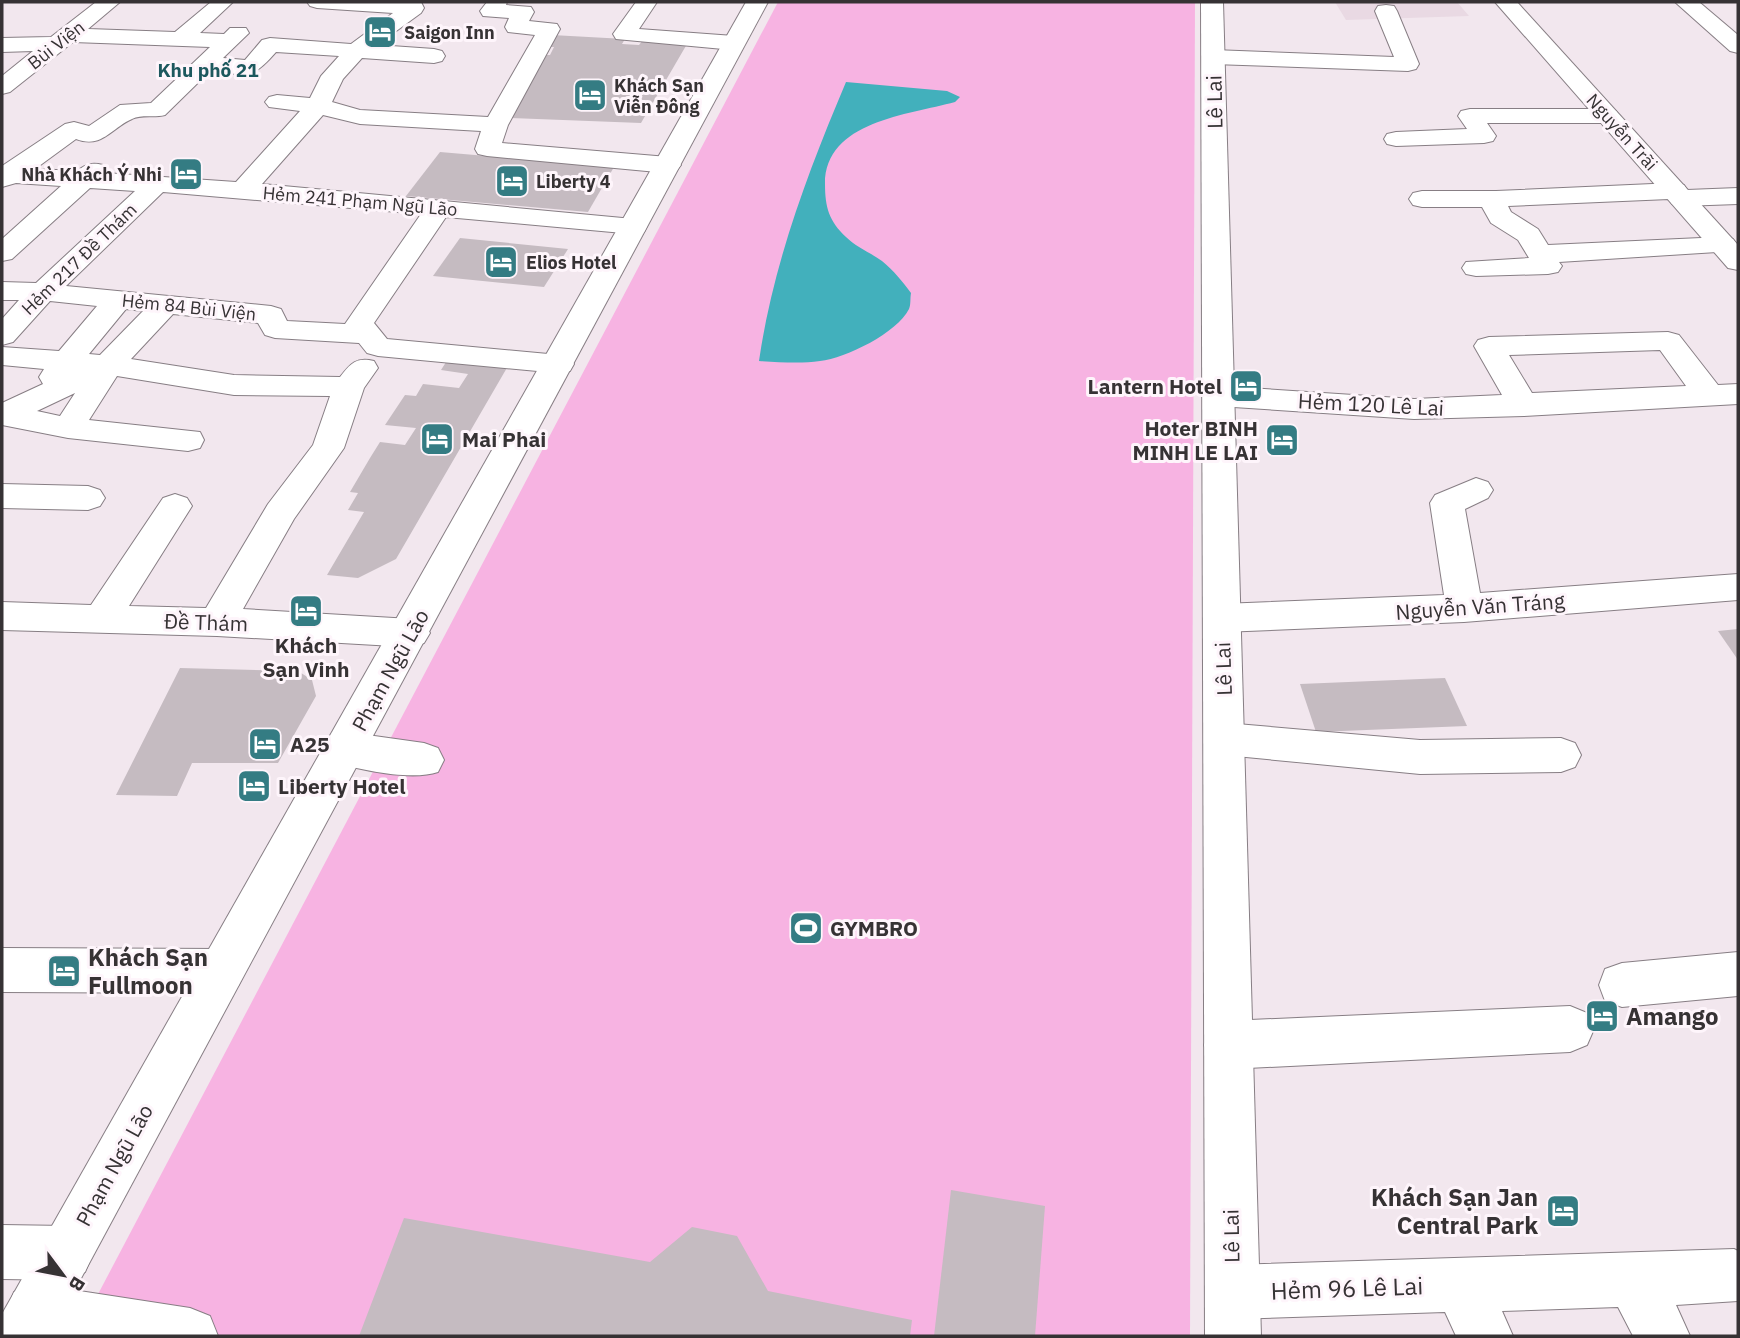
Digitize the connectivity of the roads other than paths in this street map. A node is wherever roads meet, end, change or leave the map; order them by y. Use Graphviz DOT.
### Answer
graph roads {
  1 [pos="109,2"];
  2 [pos="223,2"];
  3 [pos="317,2"];
  4 [pos="497,2"];
  5 [pos="646,2"];
  6 [pos="757,2"];
  7 [pos="1212,2"];
  8 [pos="1506,2"];
  9 [pos="1686,2"];
  10 [pos="412,5"];
  11 [pos="1386,11"];
  12 [pos="62,39"];
  13 [pos="181,39"];
  14 [pos="734,43"];
  15 [pos="2,45"];
  16 [pos="1738,46"];
  17 [pos="356,51"];
  18 [pos="434,56"];
  19 [pos="1213,57"];
  20 [pos="204,64"];
  21 [pos="251,67"];
  22 [pos="2,87"];
  23 [pos="230,89"];
  24 [pos="277,102"];
  25 [pos="318,106"];
  26 [pos="1607,116"];
  27 [pos="496,125"];
  28 [pos="91,136"];
  29 [pos="1396,139"];
  30 [pos="668,164"];
  31 [pos="5,177"];
  32 [pos="85,178"];
  33 [pos="158,183"];
  34 [pos="243,190"];
  35 [pos="1678,195"];
  36 [pos="1738,196"];
  37 [pos="1422,199"];
  38 [pos="1496,199"];
  39 [pos="439,208"];
  40 [pos="634,226"];
  41 [pos="1536,244"];
  42 [pos="2,253"];
  43 [pos="1731,253"];
  44 [pos="1476,268"];
  45 [pos="2,291"];
  46 [pos="43,292"];
  47 [pos="118,300"];
  48 [pos="165,305"];
  49 [pos="2,336"];
  50 [pos="372,340"];
  51 [pos="2,356"];
  52 [pos="67,361"];
  53 [pos="559,364"];
  54 [pos="108,365"];
  55 [pos="349,387"];
  56 [pos="1723,395"];
  57 [pos="1218,396"];
  58 [pos="35,400"];
  59 [pos="1524,406"];
  60 [pos="2,414"];
  61 [pos="68,428"];
  62 [pos="188,440"];
  63 [pos="1476,490"];
  64 [pos="2,496"];
  65 [pos="88,498"];
  66 [pos="175,506"];
  67 [pos="1738,587"];
  68 [pos="1464,608"];
  69 [pos="2,615"];
  70 [pos="1222,618"];
  71 [pos="101,619"];
  72 [pos="217,622"];
  73 [pos="411,633"];
  74 [pos="1225,739"];
  75 [pos="346,748"];
  76 [pos="1561,755"];
  77 [pos="424,760"];
  78 [pos="2,970"];
  79 [pos="222,971"];
  80 [pos="1738,974"];
  81 [pos="1622,985"];
  82 [pos="1570,1030"];
  83 [pos="1228,1045"];
  84 [pos="2,1252"];
  85 [pos="66,1253"];
  86 [pos="1734,1276"];
  87 [pos="1633,1278"];
  88 [pos="1461,1284"];
  89 [pos="1233,1314"];
  90 [pos="27,1324"];
  91 [pos="190,1336"];
  92 [pos="1485,1336"];
  93 [pos="1662,1336"];
  1 -- 12 [label="main road, Bùi Viện"];
  2 -- 13 [label="main road"];
  3 -- 10 [label="main road"];
  4 -- 27 [label="main road"];
  5 -- 14 [label="main road"];
  6 -- 14 [label="main road, Phạm Ngũ Lão"];
  7 -- 19 [label="main road, Lê Lai"];
  8 -- 26 [label="main road, Nguyễn Trãi"];
  9 -- 16 [label="main road"];
  10 -- 17 [label="main road"];
  11 -- 19 [label="main road"];
  12 -- 13 [label="main road"];
  12 -- 15 [label="main road"];
  12 -- 22 [label="main road, Bùi Viện"];
  13 -- 20 [label="main road"];
  14 -- 30 [label="main road, Phạm Ngũ Lão"];
  17 -- 18 [label="main road"];
  17 -- 21 [label="main road"];
  17 -- 25 [label="main road"];
  19 -- 57 [label="main road, Lê Lai"];
  20 -- 21 [label="main road"];
  20 -- 28 [label="main road"];
  21 -- 23 [label="main road"];
  24 -- 25 [label="main road"];
  25 -- 27 [label="main road"];
  25 -- 34 [label="main road"];
  26 -- 29 [label="main road"];
  26 -- 35 [label="main road, Nguyễn Trãi"];
  27 -- 30 [label="main road"];
  28 -- 31 [label="main road"];
  28 -- 32 [label="main road"];
  30 -- 40 [label="main road, Phạm Ngũ Lão"];
  31 -- 32 [label="main road, Hẻm 241 Phạm Ngũ Lão"];
  32 -- 33 [label="main road, Hẻm 241 Phạm Ngũ Lão"];
  32 -- 42 [label="main road"];
  33 -- 34 [label="main road, Hẻm 241 Phạm Ngũ Lão"];
  33 -- 46 [label="main road, Hẻm 217 Ðề Thám"];
  34 -- 39 [label="main road, Hẻm 241 Phạm Ngũ Lão"];
  35 -- 36 [label="main road"];
  35 -- 38 [label="main road"];
  35 -- 43 [label="main road, Nguyễn Trãi"];
  37 -- 38 [label="main road"];
  38 -- 41 [label="main road"];
  39 -- 40 [label="main road, Hẻm 241 Phạm Ngũ Lão"];
  39 -- 50 [label="main road"];
  40 -- 53 [label="main road, Phạm Ngũ Lão"];
  41 -- 43 [label="main road"];
  41 -- 44 [label="main road"];
  45 -- 46 [label="main road, Hẻm 84 Bùi Viện"];
  46 -- 47 [label="main road, Hẻm 84 Bùi Viện"];
  46 -- 49 [label="main road, Hẻm 217 Ðề Thám"];
  47 -- 48 [label="main road, Hẻm 84 Bùi Viện"];
  47 -- 52 [label="main road"];
  48 -- 50 [label="main road, Hẻm 84 Bùi Viện"];
  48 -- 54 [label="main road"];
  50 -- 53 [label="main road"];
  50 -- 55 [label="main road"];
  51 -- 52 [label="main road"];
  52 -- 54 [label="main road"];
  52 -- 58 [label="main road"];
  53 -- 73 [label="main road, Phạm Ngũ Lão"];
  54 -- 55 [label="main road"];
  54 -- 58 [label="main road"];
  54 -- 61 [label="main road"];
  55 -- 72 [label="main road"];
  56 -- 59 [label="main road, Hẻm 120 Lê Lai"];
  56 -- 59 [label="main road"];
  57 -- 59 [label="main road, Hẻm 120 Lê Lai"];
  57 -- 70 [label="main road, Lê Lai"];
  58 -- 60 [label="main road"];
  60 -- 61 [label="main road"];
  61 -- 62 [label="main road"];
  63 -- 68 [label="main road"];
  64 -- 65 [label="main road"];
  66 -- 71 [label="main road"];
  67 -- 68 [label="main road, Nguyễn Văn Tráng"];
  68 -- 70 [label="main road, Nguyễn Văn Tráng"];
  69 -- 71 [label="main road, Ðề Thám"];
  70 -- 74 [label="main road, Lê Lai"];
  71 -- 72 [label="main road, Ðề Thám"];
  72 -- 73 [label="main road, Ðề Thám"];
  73 -- 75 [label="main road, Phạm Ngũ Lão"];
  74 -- 76 [label="main road"];
  74 -- 83 [label="main road, Lê Lai"];
  75 -- 77 [label="main road"];
  75 -- 79 [label="main road, Phạm Ngũ Lão"];
  78 -- 79 [label="main road"];
  79 -- 85 [label="main road, Phạm Ngũ Lão"];
  80 -- 81 [label="main road"];
  82 -- 83 [label="main road"];
  83 -- 89 [label="main road, Lê Lai"];
  84 -- 85 [label="main road"];
  85 -- 90 [label="main road, Phạm Ngũ Lão"];
  86 -- 87 [label="main road, Hẻm 96 Lê Lai"];
  87 -- 88 [label="main road, Hẻm 96 Lê Lai"];
  87 -- 93 [label="main road"];
  88 -- 89 [label="main road, Hẻm 96 Lê Lai"];
  88 -- 92 [label="main road"];
  90 -- 91 [label="main road"];
}
